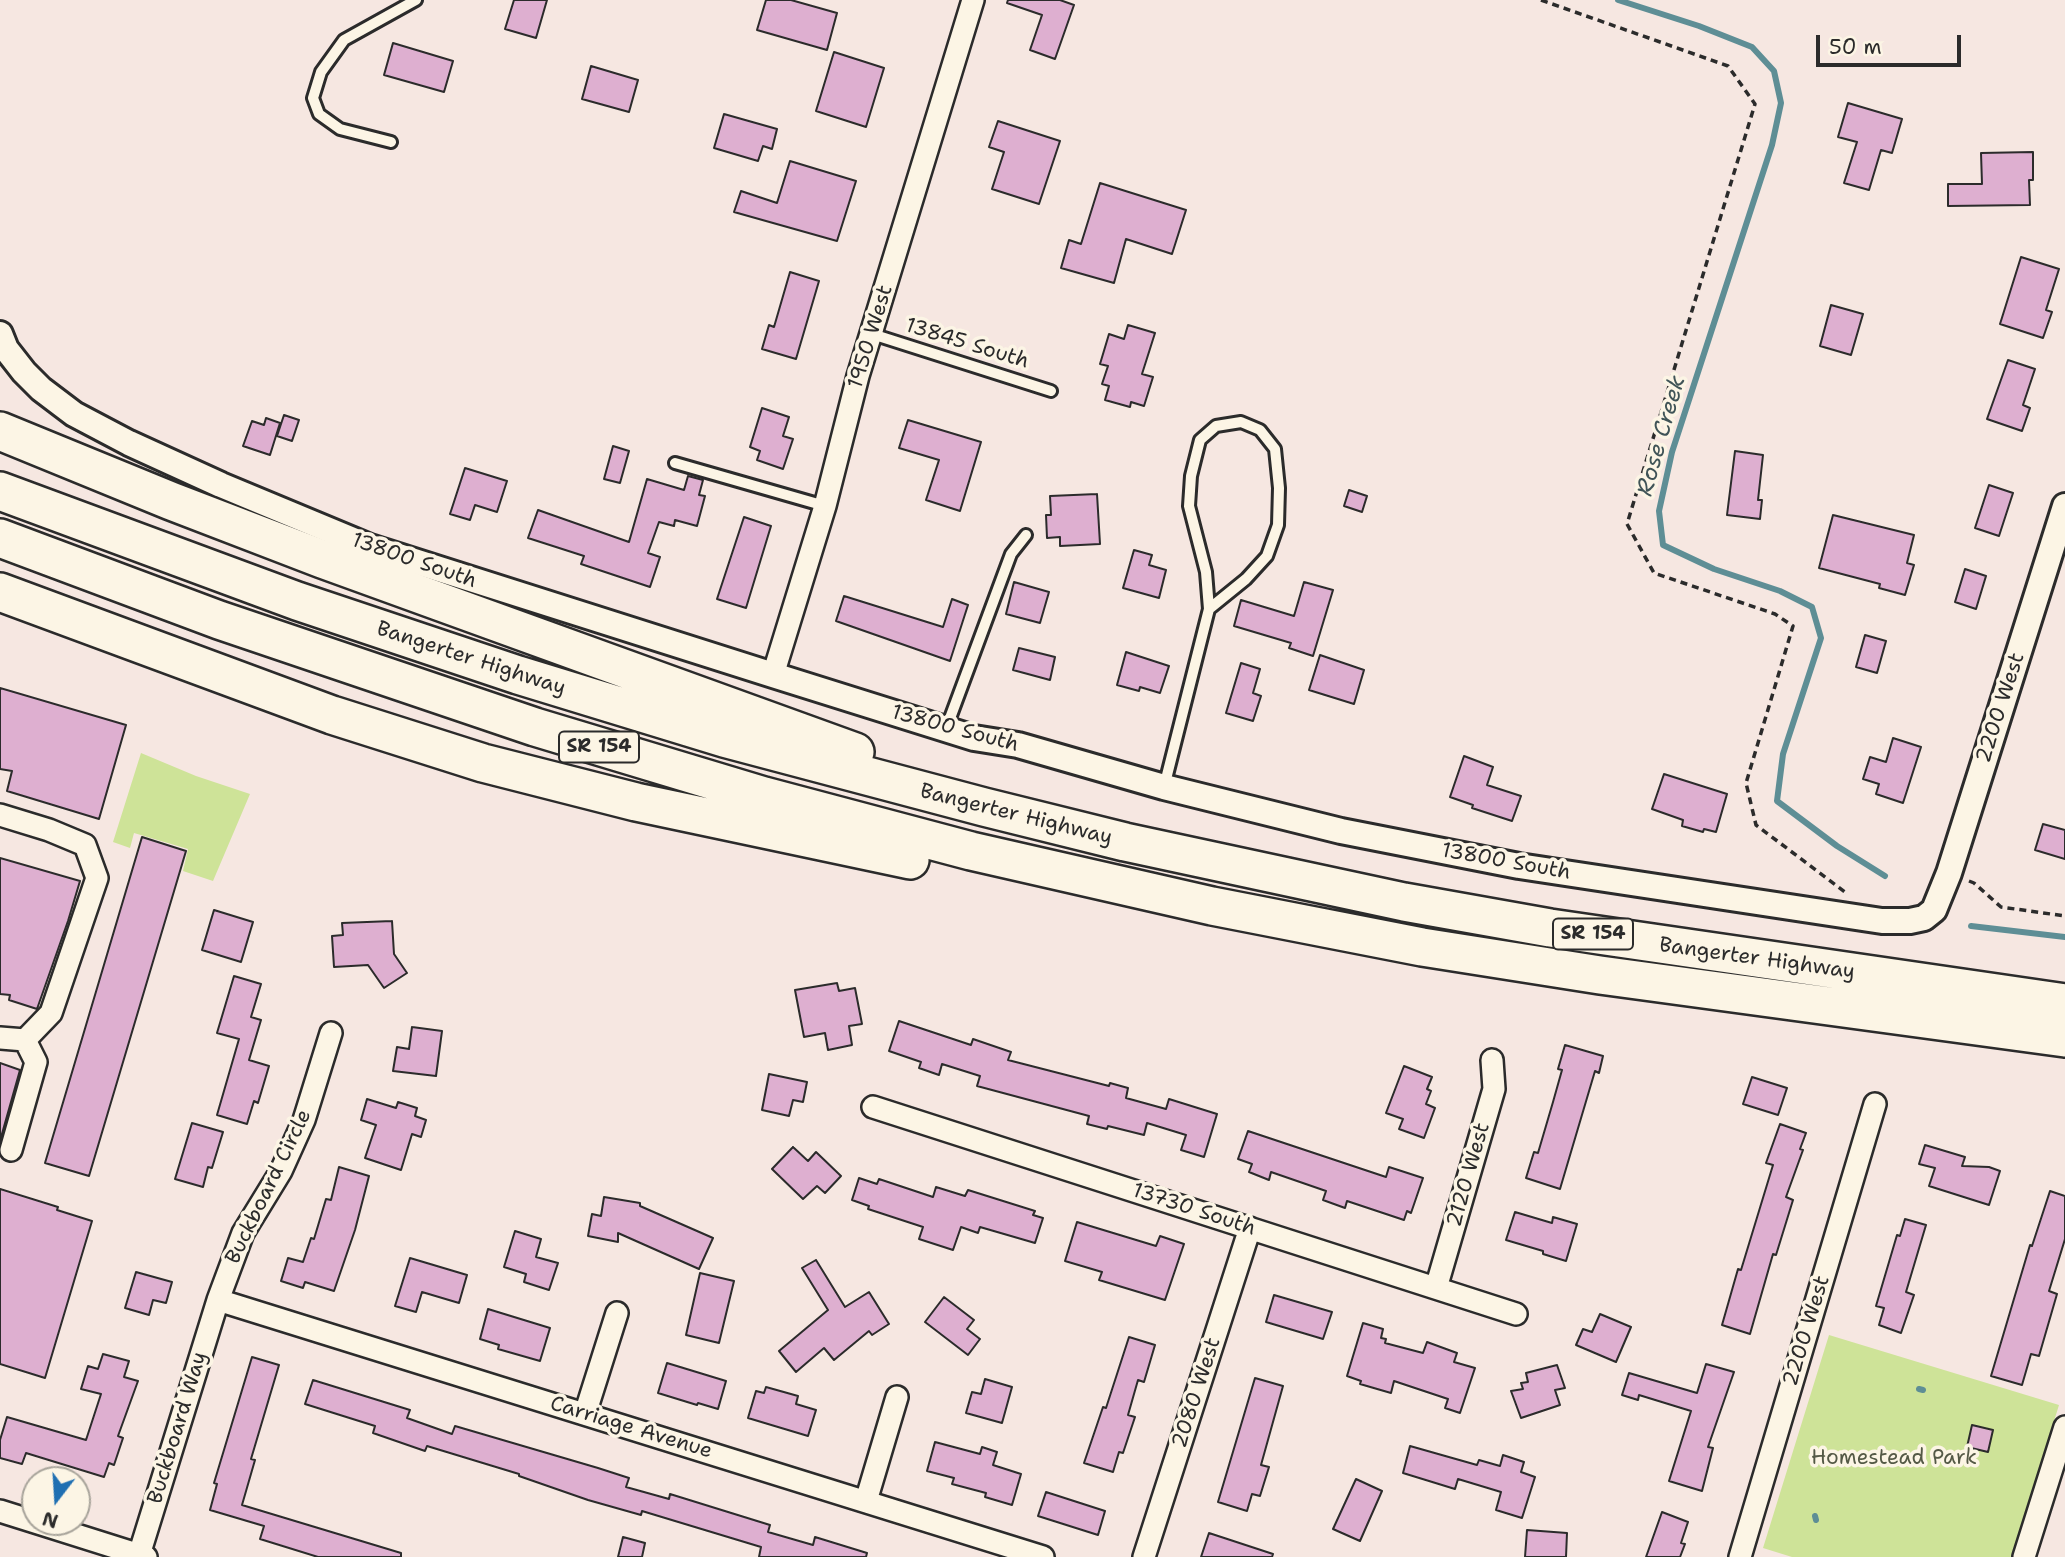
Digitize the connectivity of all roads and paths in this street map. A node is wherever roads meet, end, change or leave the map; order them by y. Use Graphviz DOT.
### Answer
graph roads {
  1 [pos="416,0"];
  2 [pos="973,0"];
  3 [pos="1541,0"];
  4 [pos="391,142"];
  5 [pos="0,334"];
  6 [pos="872,334"];
  7 [pos="1051,391"];
  8 [pos="0,431"];
  9 [pos="675,463"];
  10 [pos="0,491"];
  11 [pos="825,506"];
  12 [pos="2065,506"];
  13 [pos="1026,535"];
  14 [pos="0,538"];
  15 [pos="0,592"];
  16 [pos="1209,609"];
  17 [pos="773,675"];
  18 [pos="946,729"];
  19 [pos="1164,787"];
  20 [pos="0,815"];
  21 [pos="1125,842"];
  22 [pos="1969,881"];
  23 [pos="1855,900"];
  24 [pos="1212,906"];
  25 [pos="1934,910"];
  26 [pos="2065,916"];
  27 [pos="2065,1003"];
  28 [pos="331,1033"];
  29 [pos="0,1038"];
  30 [pos="2065,1038"];
  31 [pos="25,1040"];
  32 [pos="1492,1060"];
  33 [pos="1875,1104"];
  34 [pos="873,1107"];
  35 [pos="11,1150"];
  36 [pos="1250,1228"];
  37 [pos="1436,1288"];
  38 [pos="218,1300"];
  39 [pos="617,1313"];
  40 [pos="1516,1314"];
  41 [pos="897,1396"];
  42 [pos="585,1414"];
  43 [pos="2065,1427"];
  44 [pos="866,1502"];
  45 [pos="0,1511"];
  46 [pos="21,1518"];
  47 [pos="79,1536"];
  48 [pos="142,1556"];
  49 [pos="1043,1557"];
  50 [pos="1144,1557"];
  51 [pos="1740,1557"];
  52 [pos="2024,1557"];
  1 -- 4 [label="lane"];
  2 -- 6 [label="street, 1950 West"];
  3 -- 23 [label="path"];
  5 -- 17 [label="street, 13800 South"];
  6 -- 7 [label="lane, 13845 South"];
  6 -- 11 [label="street, 1950 West"];
  8 -- 21 [label="highway"];
  9 -- 11 [label="lane"];
  10 -- 21 [label="highway, Bangerter Highway / SR 154"];
  11 -- 17 [label="street, 1950 West"];
  12 -- 25 [label="street, 2200 West"];
  13 -- 18 [label="lane"];
  14 -- 24 [label="highway, Bangerter Highway / SR 154"];
  15 -- 24 [label="highway"];
  16 -- 16 [label="lane"];
  16 -- 19 [label="lane"];
  17 -- 18 [label="street, 13800 South"];
  18 -- 19 [label="street, 13800 South"];
  19 -- 25 [label="street, 13800 South"];
  20 -- 31 [label="street"];
  21 -- 27 [label="highway, Bangerter Highway / SR 154"];
  22 -- 26 [label="path"];
  24 -- 30 [label="highway, Bangerter Highway / SR 154"];
  28 -- 38 [label="street, Buckboard Circle"];
  29 -- 31 [label="street"];
  31 -- 35 [label="street"];
  32 -- 37 [label="street, 2120 West"];
  33 -- 51 [label="street, 2200 West"];
  34 -- 36 [label="street, 13730 South"];
  36 -- 37 [label="street, 13730 South"];
  36 -- 50 [label="street, 2080 West"];
  37 -- 40 [label="street, 13730 South"];
  38 -- 42 [label="street, Carriage Avenue"];
  38 -- 48 [label="street, Buckboard Way"];
  39 -- 42 [label="street"];
  41 -- 44 [label="street"];
  42 -- 44 [label="street, Carriage Avenue"];
  43 -- 52 [label="street"];
  44 -- 49 [label="street, Carriage Avenue"];
  45 -- 46 [label="street"];
  47 -- 48 [label="street"];
}
